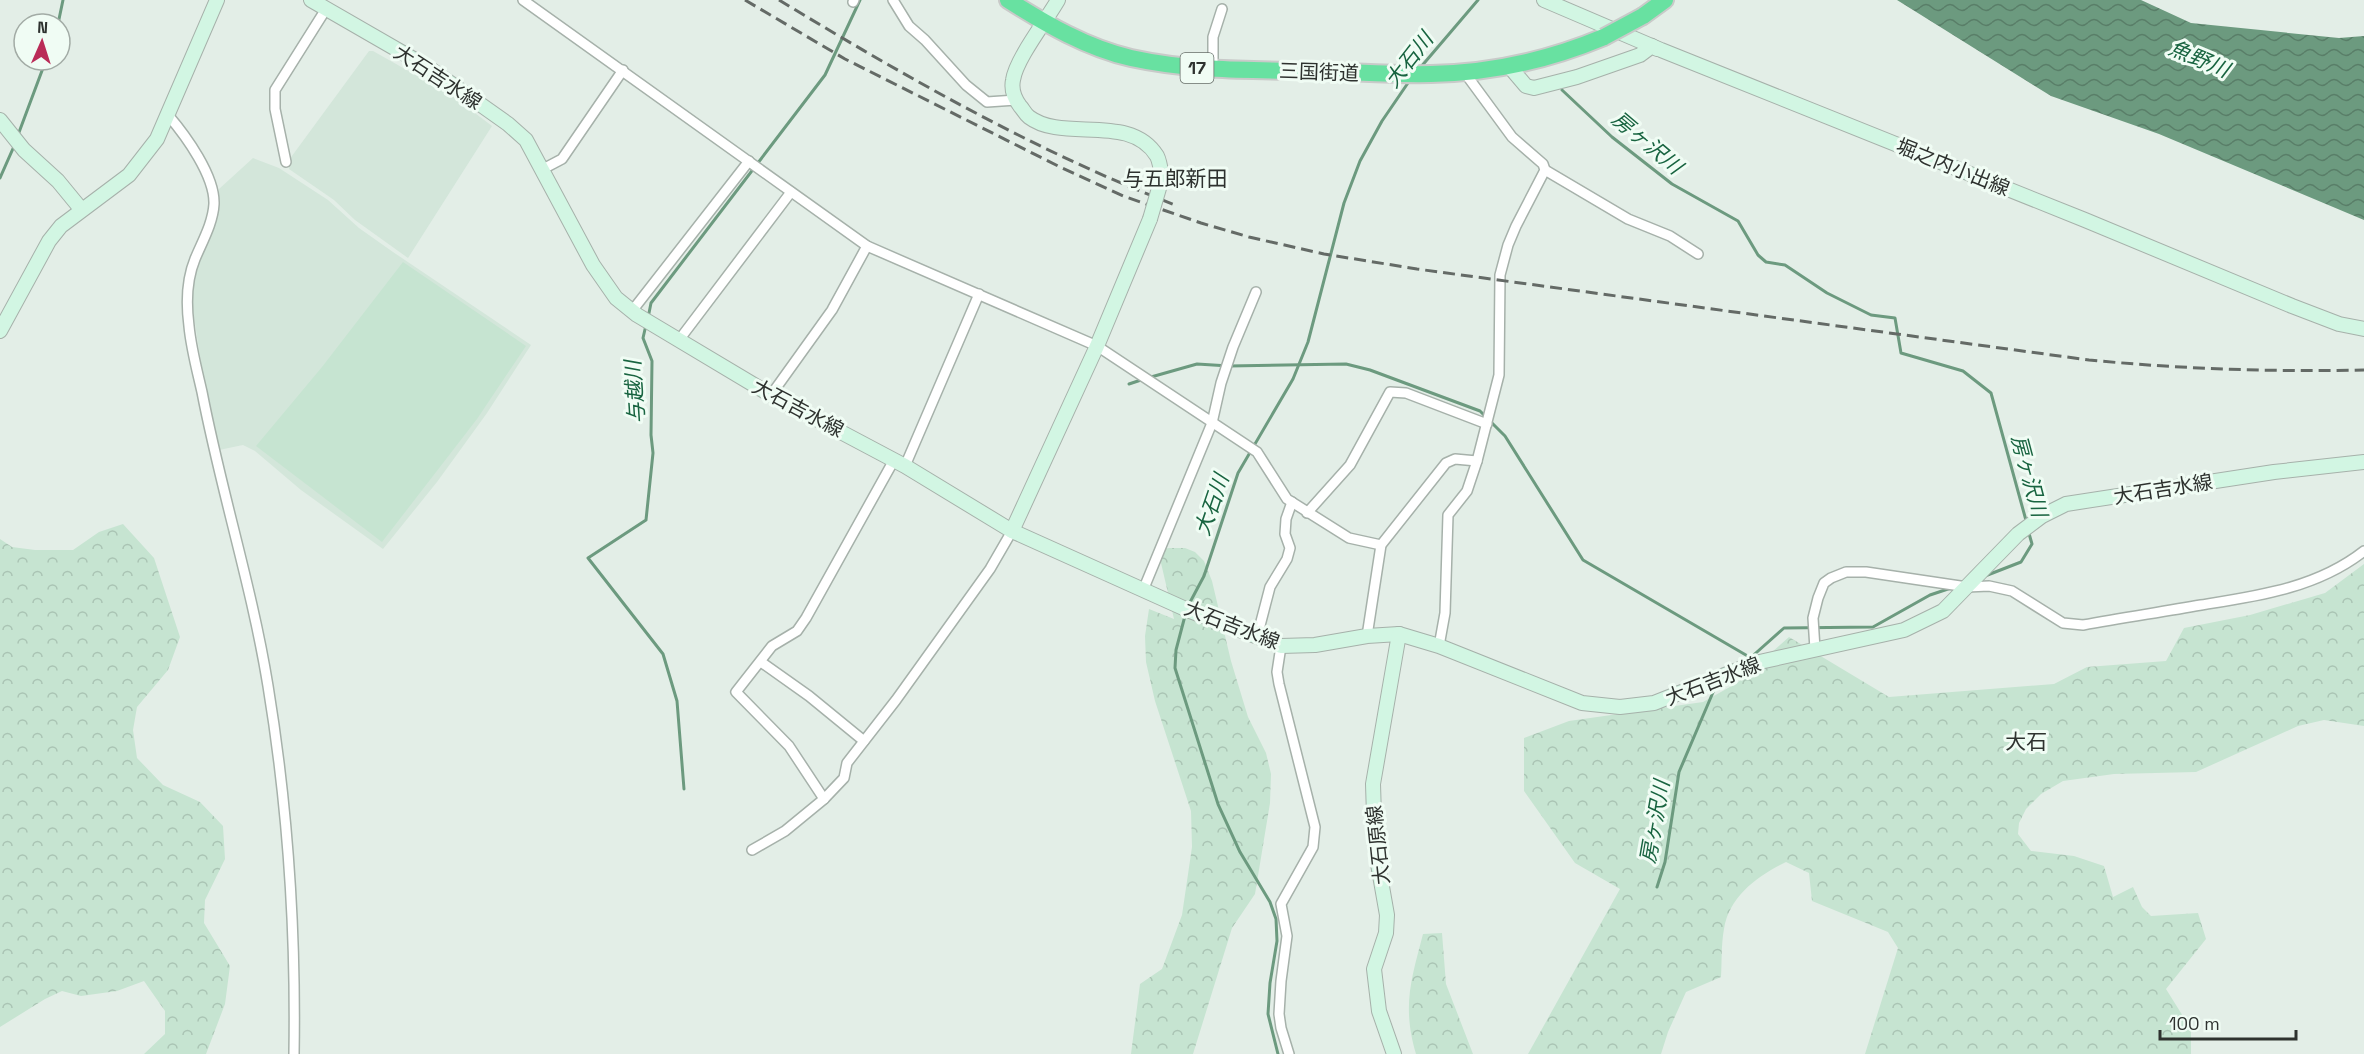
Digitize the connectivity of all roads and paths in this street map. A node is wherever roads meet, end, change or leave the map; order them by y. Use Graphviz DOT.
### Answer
graph roads {
  1 [pos="217,0"];
  2 [pos="311,0"];
  3 [pos="523,0"];
  4 [pos="893,0"];
  5 [pos="1008,0"];
  6 [pos="1058,0"];
  7 [pos="1544,0"];
  8 [pos="1665,0"];
  9 [pos="326,9"];
  10 [pos="1222,9"];
  11 [pos="1045,23"];
  12 [pos="1652,46"];
  13 [pos="1509,66"];
  14 [pos="622,70"];
  15 [pos="1213,70"];
  16 [pos="1465,72"];
  17 [pos="1016,100"];
  18 [pos="168,115"];
  19 [pos="0,120"];
  20 [pos="749,161"];
  21 [pos="286,162"];
  22 [pos="543,169"];
  23 [pos="1545,170"];
  24 [pos="792,192"];
  25 [pos="81,209"];
  26 [pos="867,246"];
  27 [pos="1698,254"];
  28 [pos="1256,292"];
  29 [pos="979,294"];
  30 [pos="632,311"];
  31 [pos="2364,329"];
  32 [pos="0,331"];
  33 [pos="679,340"];
  34 [pos="1097,346"];
  35 [pos="771,395"];
  36 [pos="1212,423"];
  37 [pos="1487,424"];
  38 [pos="1477,462"];
  39 [pos="2364,462"];
  40 [pos="900,463"];
  41 [pos="1292,502"];
  42 [pos="1307,513"];
  43 [pos="1012,531"];
  44 [pos="1381,545"];
  45 [pos="2364,551"];
  46 [pos="1967,587"];
  47 [pos="1144,588"];
  48 [pos="1399,633"];
  49 [pos="1367,636"];
  50 [pos="1257,637"];
  51 [pos="1281,646"];
  52 [pos="1439,646"];
  53 [pos="1815,650"];
  54 [pos="760,662"];
  55 [pos="864,741"];
  56 [pos="824,799"];
  57 [pos="752,850"];
  58 [pos="294,1054"];
  59 [pos="1289,1054"];
  60 [pos="1394,1054"];
  1 -- 18 [label="main road"];
  2 -- 9 [label="main road, 大石吉水線"];
  3 -- 14 [label="street"];
  4 -- 17 [label="street"];
  5 -- 11 [label="highway, 三国街道 / 17"];
  6 -- 11 [label="main road"];
  7 -- 12 [label="main road, 堀之内小出線"];
  8 -- 13 [label="highway, 三国街道 / 17, bridge"];
  9 -- 21 [label="street"];
  9 -- 22 [label="main road, 大石吉水線"];
  10 -- 15 [label="street"];
  11 -- 15 [label="highway, 三国街道 / 17"];
  11 -- 17 [label="main road"];
  12 -- 13 [label="main road"];
  12 -- 31 [label="main road, 堀之内小出線"];
  13 -- 16 [label="highway, 三国街道 / 17"];
  14 -- 20 [label="street"];
  14 -- 22 [label="street"];
  15 -- 16 [label="highway, 三国街道 / 17"];
  16 -- 23 [label="street"];
  17 -- 34 [label="main road, bridge"];
  18 -- 25 [label="main road"];
  18 -- 58 [label="street"];
  19 -- 25 [label="main road"];
  20 -- 24 [label="street"];
  20 -- 30 [label="street"];
  22 -- 30 [label="main road, 大石吉水線"];
  23 -- 27 [label="street"];
  23 -- 37 [label="street"];
  24 -- 26 [label="street"];
  24 -- 33 [label="street"];
  25 -- 32 [label="main road"];
  26 -- 29 [label="street"];
  26 -- 35 [label="street"];
  28 -- 36 [label="street"];
  29 -- 34 [label="street"];
  29 -- 40 [label="street"];
  30 -- 33 [label="main road, 大石吉水線"];
  33 -- 35 [label="main road, 大石吉水線"];
  34 -- 36 [label="street"];
  34 -- 43 [label="main road"];
  35 -- 40 [label="main road, 大石吉水線"];
  36 -- 41 [label="street"];
  36 -- 47 [label="street"];
  37 -- 38 [label="street"];
  37 -- 42 [label="street"];
  38 -- 44 [label="street"];
  38 -- 52 [label="street"];
  39 -- 46 [label="main road, 大石吉水線"];
  40 -- 43 [label="main road, 大石吉水線"];
  40 -- 54 [label="street"];
  41 -- 42 [label="street"];
  41 -- 50 [label="street"];
  42 -- 44 [label="street"];
  43 -- 47 [label="main road, 大石吉水線"];
  43 -- 55 [label="street"];
  44 -- 49 [label="street"];
  45 -- 46 [label="street"];
  46 -- 53 [label="main road, 大石吉水線"];
  46 -- 53 [label="street"];
  47 -- 50 [label="main road, 大石吉水線"];
  48 -- 49 [label="main road, 大石吉水線"];
  48 -- 52 [label="main road, 大石吉水線"];
  48 -- 60 [label="main road, 大石原線"];
  49 -- 51 [label="main road, 大石吉水線"];
  50 -- 51 [label="main road, 大石吉水線"];
  51 -- 59 [label="street"];
  52 -- 53 [label="main road, 大石吉水線"];
  54 -- 55 [label="street"];
  54 -- 56 [label="street"];
  55 -- 56 [label="street"];
  56 -- 57 [label="street"];
}
